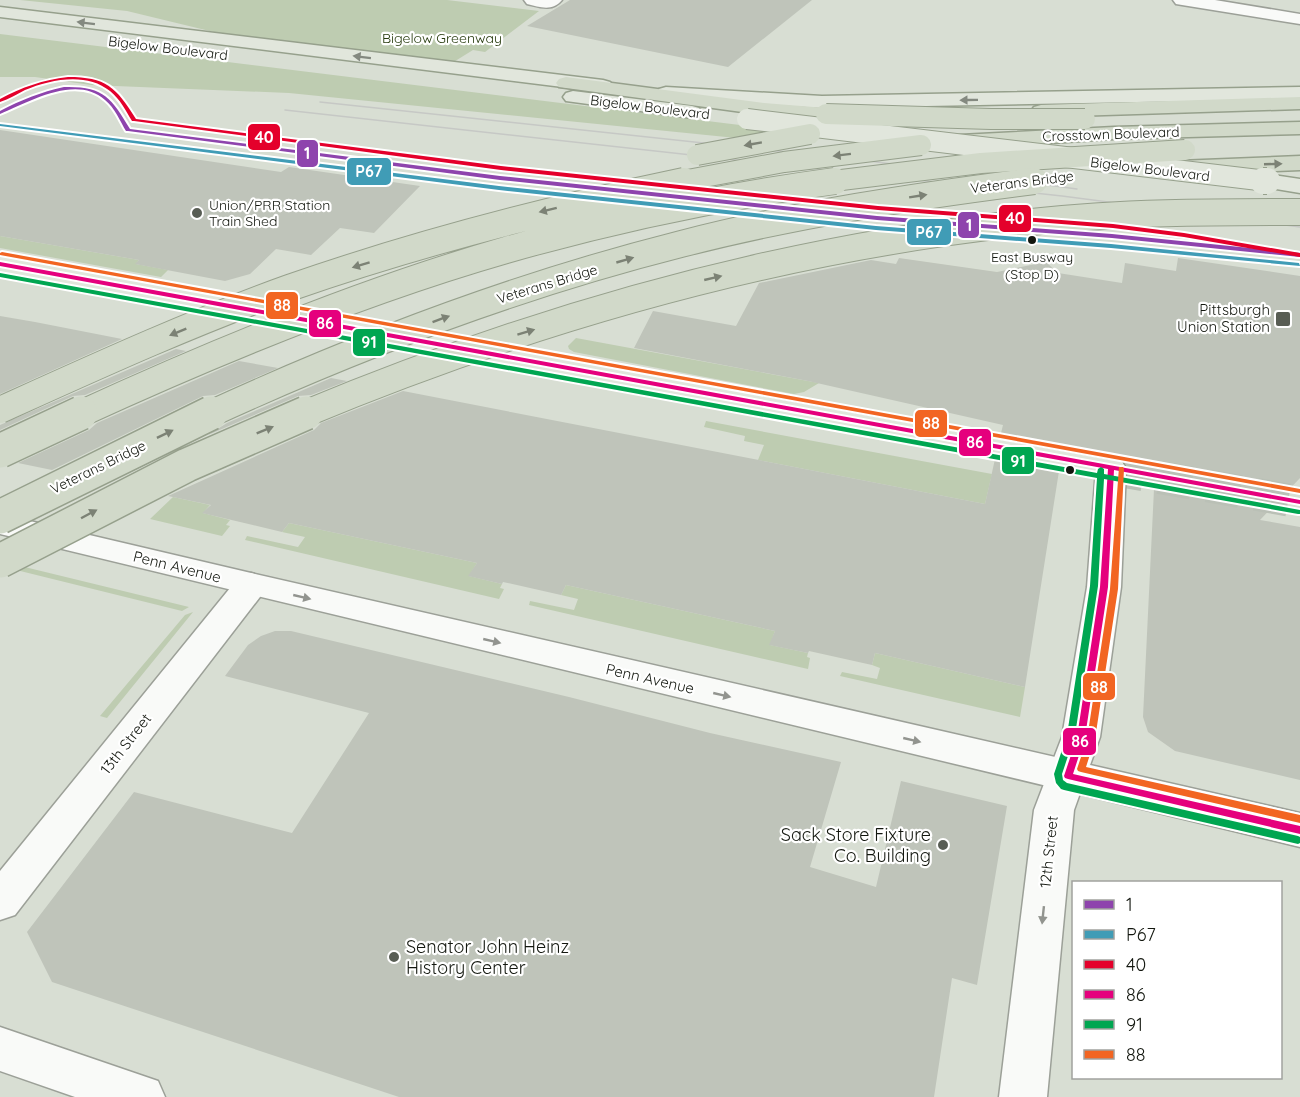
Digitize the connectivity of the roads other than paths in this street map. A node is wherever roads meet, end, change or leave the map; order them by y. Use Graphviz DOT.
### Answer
graph roads {
  1 [pos="1182,0"];
  2 [pos="1255,0"];
  3 [pos="1202,2"];
  4 [pos="1300,7"];
  5 [pos="0,12"];
  6 [pos="1300,20"];
  7 [pos="0,26"];
  8 [pos="566,83"];
  9 [pos="1300,93"];
  10 [pos="1300,103"];
  11 [pos="1300,114"];
  12 [pos="1300,128"];
  13 [pos="1300,144"];
  14 [pos="1300,163"];
  15 [pos="1300,184"];
  16 [pos="472,208"];
  17 [pos="1300,212"];
  18 [pos="439,217"];
  19 [pos="0,264"];
  20 [pos="0,393"];
  21 [pos="0,410"];
  22 [pos="0,451"];
  23 [pos="1111,469"];
  24 [pos="0,517"];
  25 [pos="0,524"];
  26 [pos="0,561"];
  27 [pos="251,585"];
  28 [pos="1068,776"];
  29 [pos="1300,830"];
  30 [pos="0,902"];
  31 [pos="0,1049"];
  32 [pos="141,1097"];
  33 [pos="1023,1097"];
  1 -- 3 [label="street"];
  2 -- 4 [label="street"];
  3 -- 6 [label="street"];
  8 -- 5 [label="main road, Bigelow Boulevard, one-way"];
  7 -- 15 [label="main road, Bigelow Boulevard, bridge"];
  9 -- 8 [label="main road, Bigelow Boulevard, one-way"];
  8 -- 11 [label="highway, bridge"];
  10 -- 16 [label="highway, one-way, bridge"];
  12 -- 21 [label="highway, Crosstown Boulevard, one-way, bridge"];
  13 -- 22 [label="highway, bridge"];
  24 -- 14 [label="highway, Veterans Bridge, one-way, bridge"];
  26 -- 17 [label="highway, one-way, bridge"];
  18 -- 20 [label="highway"];
  19 -- 23 [label="main road"];
  23 -- 28 [label="street, 12th Street"];
  25 -- 27 [label="street, Penn Avenue"];
  27 -- 28 [label="street, Penn Avenue, one-way"];
  27 -- 30 [label="street, 13th Street"];
  28 -- 29 [label="street, Penn Avenue"];
  28 -- 33 [label="street, 12th Street, one-way"];
  31 -- 32 [label="street"];
}
